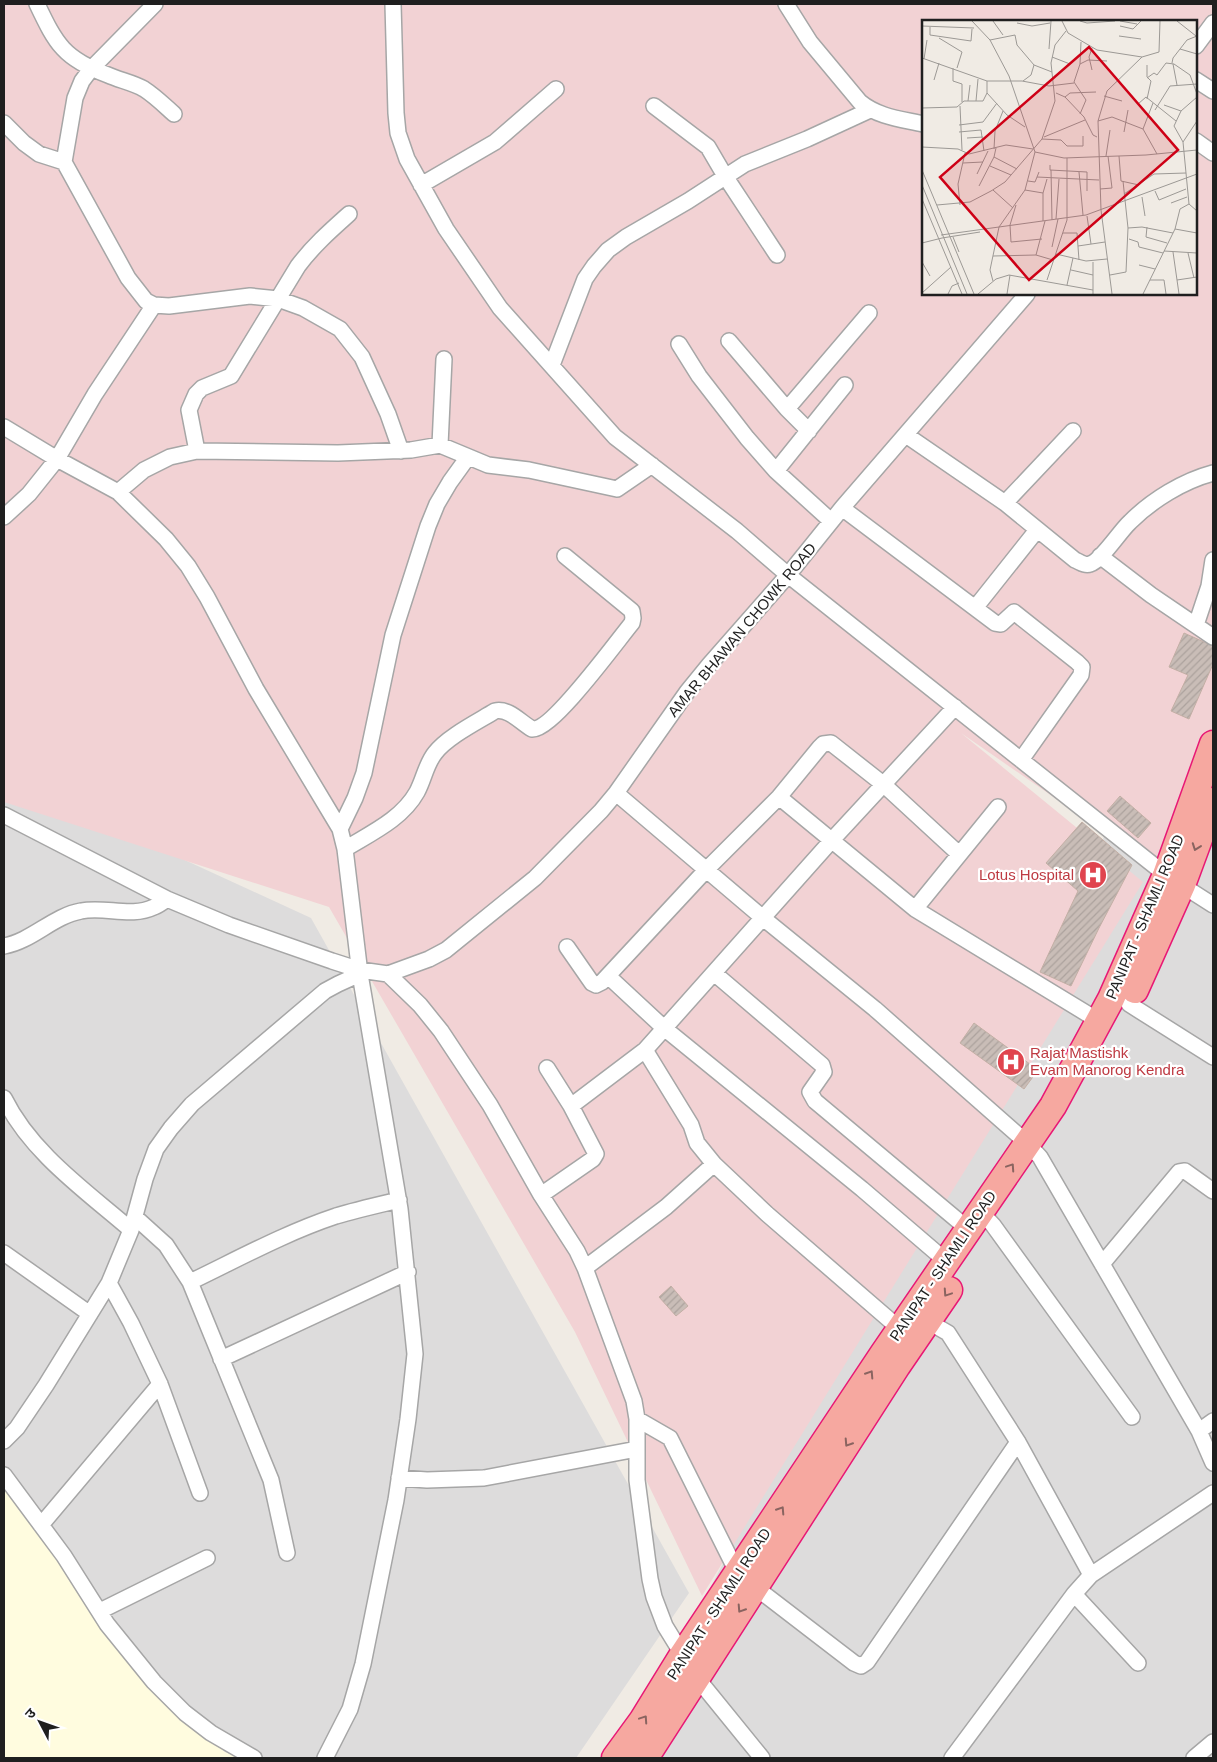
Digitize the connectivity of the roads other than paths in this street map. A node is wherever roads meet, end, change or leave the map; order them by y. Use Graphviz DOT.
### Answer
graph roads {
  1 [pos="37,4"];
  2 [pos="155,4"];
  3 [pos="393,4"];
  4 [pos="786,4"];
  5 [pos="1213,24"];
  6 [pos="1197,45"];
  7 [pos="91,69"];
  8 [pos="1197,81"];
  9 [pos="556,89"];
  10 [pos="1213,92"];
  11 [pos="654,106"];
  12 [pos="870,110"];
  13 [pos="174,114"];
  14 [pos="4,123"];
  15 [pos="922,124"];
  16 [pos="1197,142"];
  17 [pos="1213,153"];
  18 [pos="64,162"];
  19 [pos="724,176"];
  20 [pos="421,185"];
  21 [pos="349,214"];
  22 [pos="777,255"];
  23 [pos="1026,295"];
  24 [pos="278,299"];
  25 [pos="154,305"];
  26 [pos="869,313"];
  27 [pos="729,341"];
  28 [pos="679,344"];
  29 [pos="444,359"];
  30 [pos="552,366"];
  31 [pos="845,385"];
  32 [pos="787,409"];
  33 [pos="4,427"];
  34 [pos="809,431"];
  35 [pos="1073,431"];
  36 [pos="906,435"];
  37 [pos="440,445"];
  38 [pos="197,451"];
  39 [pos="401,451"];
  40 [pos="468,457"];
  41 [pos="57,458"];
  42 [pos="652,466"];
  43 [pos="776,471"];
  44 [pos="1213,473"];
  45 [pos="118,492"];
  46 [pos="1005,503"];
  47 [pos="842,508"];
  48 [pos="4,517"];
  49 [pos="831,520"];
  50 [pos="1037,530"];
  51 [pos="565,556"];
  52 [pos="1100,556"];
  53 [pos="1213,560"];
  54 [pos="788,575"];
  55 [pos="975,608"];
  56 [pos="1196,626"];
  57 [pos="1213,637"];
  58 [pos="955,707"];
  59 [pos="1213,744"];
  60 [pos="1021,760"];
  61 [pos="884,784"];
  62 [pos="616,793"];
  63 [pos="779,797"];
  64 [pos="1213,801"];
  65 [pos="998,807"];
  66 [pos="4,815"];
  67 [pos="340,829"];
  68 [pos="832,840"];
  69 [pos="345,849"];
  70 [pos="959,854"];
  71 [pos="707,869"];
  72 [pos="1174,880"];
  73 [pos="167,899"];
  74 [pos="1213,905"];
  75 [pos="915,909"];
  76 [pos="762,918"];
  77 [pos="4,946"];
  78 [pos="567,947"];
  79 [pos="360,972"];
  80 [pos="714,973"];
  81 [pos="388,974"];
  82 [pos="608,976"];
  83 [pos="1129,1004"];
  84 [pos="1099,1021"];
  85 [pos="664,1028"];
  86 [pos="646,1050"];
  87 [pos="1213,1057"];
  88 [pos="547,1068"];
  89 [pos="4,1098"];
  90 [pos="571,1106"];
  91 [pos="1033,1150"];
  92 [pos="714,1164"];
  93 [pos="1213,1191"];
  94 [pos="541,1195"];
  95 [pos="399,1200"];
  96 [pos="981,1222"];
  97 [pos="133,1224"];
  98 [pos="4,1253"];
  99 [pos="946,1261"];
  100 [pos="1102,1264"];
  101 [pos="585,1268"];
  102 [pos="408,1272"];
  103 [pos="190,1282"];
  104 [pos="109,1283"];
  105 [pos="90,1314"];
  106 [pos="913,1320"];
  107 [pos="221,1358"];
  108 [pos="160,1384"];
  109 [pos="1132,1418"];
  110 [pos="637,1419"];
  111 [pos="1213,1421"];
  112 [pos="1199,1431"];
  113 [pos="4,1441"];
  114 [pos="1018,1442"];
  115 [pos="637,1449"];
  116 [pos="1213,1463"];
  117 [pos="4,1475"];
  118 [pos="399,1478"];
  119 [pos="200,1493"];
  120 [pos="1213,1493"];
  121 [pos="41,1525"];
  122 [pos="288,1553"];
  123 [pos="206,1558"];
  124 [pos="1091,1575"];
  125 [pos="747,1580"];
  126 [pos="1074,1594"];
  127 [pos="100,1610"];
  128 [pos="682,1656"];
  129 [pos="1138,1663"];
  130 [pos="697,1678"];
  131 [pos="1213,1742"];
  132 [pos="254,1758"];
  133 [pos="325,1758"];
  134 [pos="615,1758"];
  135 [pos="645,1758"];
  136 [pos="762,1758"];
  137 [pos="952,1758"];
  138 [pos="1194,1758"];
  1 -- 7 [label="street"];
  2 -- 7 [label="street"];
  3 -- 20 [label="street"];
  4 -- 12 [label="street"];
  5 -- 6 [label="street"];
  7 -- 13 [label="street"];
  7 -- 18 [label="street"];
  8 -- 10 [label="street"];
  9 -- 20 [label="street"];
  11 -- 19 [label="street"];
  12 -- 15 [label="street"];
  12 -- 19 [label="street"];
  14 -- 18 [label="street"];
  16 -- 17 [label="street"];
  18 -- 25 [label="street"];
  19 -- 22 [label="street"];
  19 -- 30 [label="street"];
  20 -- 30 [label="street"];
  21 -- 24 [label="street"];
  23 -- 36 [label="street, AMAR BHAWAN CHOWK ROAD"];
  24 -- 25 [label="street"];
  24 -- 38 [label="street"];
  24 -- 39 [label="street"];
  25 -- 41 [label="street"];
  26 -- 32 [label="street"];
  27 -- 32 [label="street"];
  28 -- 43 [label="street"];
  29 -- 37 [label="street"];
  30 -- 42 [label="street"];
  31 -- 34 [label="street"];
  32 -- 34 [label="street"];
  33 -- 41 [label="street"];
  34 -- 43 [label="street"];
  35 -- 46 [label="street"];
  36 -- 46 [label="street"];
  36 -- 47 [label="street, AMAR BHAWAN CHOWK ROAD"];
  37 -- 39 [label="street"];
  37 -- 40 [label="street"];
  38 -- 39 [label="street"];
  38 -- 45 [label="street"];
  40 -- 42 [label="street"];
  40 -- 67 [label="street"];
  41 -- 45 [label="street"];
  41 -- 48 [label="street"];
  42 -- 54 [label="street"];
  43 -- 49 [label="street"];
  44 -- 52 [label="street"];
  45 -- 67 [label="street"];
  46 -- 50 [label="street"];
  47 -- 49 [label="street, AMAR BHAWAN CHOWK ROAD"];
  47 -- 55 [label="street"];
  49 -- 54 [label="street, AMAR BHAWAN CHOWK ROAD"];
  50 -- 52 [label="street"];
  50 -- 55 [label="street"];
  51 -- 69 [label="street"];
  52 -- 56 [label="street"];
  53 -- 56 [label="street"];
  54 -- 58 [label="street"];
  54 -- 62 [label="street, AMAR BHAWAN CHOWK ROAD"];
  55 -- 60 [label="street"];
  56 -- 57 [label="street"];
  58 -- 60 [label="street"];
  58 -- 61 [label="street"];
  59 -- 72 [label="highway, PANIPAT - SHAMLI ROAD"];
  60 -- 72 [label="street"];
  61 -- 63 [label="street"];
  61 -- 68 [label="street"];
  61 -- 70 [label="street"];
  62 -- 71 [label="street"];
  62 -- 81 [label="street, AMAR BHAWAN CHOWK ROAD"];
  63 -- 68 [label="street"];
  63 -- 71 [label="street"];
  64 -- 72 [label="highway, PANIPAT - SHAMLI ROAD, one-way"];
  65 -- 70 [label="street"];
  66 -- 73 [label="street"];
  67 -- 69 [label="street"];
  68 -- 75 [label="street"];
  68 -- 76 [label="street"];
  69 -- 79 [label="street"];
  70 -- 75 [label="street"];
  71 -- 76 [label="street"];
  71 -- 82 [label="street"];
  72 -- 74 [label="street"];
  72 -- 83 [label="highway, PANIPAT - SHAMLI ROAD"];
  72 -- 84 [label="highway, PANIPAT - SHAMLI ROAD"];
  73 -- 77 [label="street"];
  73 -- 79 [label="street"];
  75 -- 84 [label="street"];
  76 -- 80 [label="street"];
  76 -- 91 [label="street"];
  78 -- 82 [label="street"];
  79 -- 81 [label="street"];
  79 -- 95 [label="street"];
  79 -- 97 [label="street"];
  80 -- 85 [label="street"];
  80 -- 96 [label="street"];
  81 -- 94 [label="street"];
  82 -- 85 [label="street"];
  83 -- 87 [label="street"];
  83 -- 91 [label="highway, PANIPAT - SHAMLI ROAD"];
  84 -- 91 [label="highway, PANIPAT - SHAMLI ROAD"];
  85 -- 86 [label="street"];
  85 -- 99 [label="street"];
  86 -- 90 [label="street"];
  86 -- 92 [label="street"];
  88 -- 90 [label="street"];
  89 -- 97 [label="street"];
  90 -- 94 [label="street"];
  91 -- 96 [label="highway, PANIPAT - SHAMLI ROAD"];
  91 -- 100 [label="street"];
  92 -- 101 [label="street"];
  92 -- 106 [label="street"];
  93 -- 100 [label="street"];
  94 -- 101 [label="street"];
  95 -- 102 [label="street"];
  95 -- 103 [label="street"];
  96 -- 99 [label="highway, PANIPAT - SHAMLI ROAD"];
  96 -- 106 [label="highway, PANIPAT - SHAMLI ROAD, one-way"];
  96 -- 109 [label="street"];
  97 -- 103 [label="street"];
  97 -- 104 [label="street"];
  98 -- 105 [label="street"];
  99 -- 106 [label="highway, PANIPAT - SHAMLI ROAD"];
  100 -- 112 [label="street"];
  101 -- 110 [label="street"];
  102 -- 107 [label="street"];
  102 -- 118 [label="street"];
  103 -- 107 [label="street"];
  104 -- 105 [label="street"];
  104 -- 108 [label="street"];
  105 -- 113 [label="street"];
  106 -- 114 [label="street"];
  106 -- 125 [label="highway, PANIPAT - SHAMLI ROAD"];
  107 -- 122 [label="street"];
  108 -- 119 [label="street"];
  108 -- 121 [label="street"];
  110 -- 115 [label="street"];
  110 -- 125 [label="street"];
  111 -- 112 [label="street"];
  112 -- 116 [label="street"];
  114 -- 124 [label="street"];
  114 -- 125 [label="street"];
  115 -- 118 [label="street"];
  115 -- 128 [label="street"];
  117 -- 121 [label="street"];
  118 -- 133 [label="street"];
  120 -- 124 [label="street"];
  121 -- 127 [label="street"];
  123 -- 127 [label="street"];
  124 -- 126 [label="street"];
  125 -- 128 [label="highway, PANIPAT - SHAMLI ROAD"];
  125 -- 130 [label="highway, PANIPAT - SHAMLI ROAD, one-way"];
  126 -- 129 [label="street"];
  126 -- 137 [label="street"];
  127 -- 132 [label="street"];
  128 -- 130 [label="street"];
  134 -- 128 [label="highway, PANIPAT - SHAMLI ROAD, one-way"];
  130 -- 135 [label="highway, PANIPAT - SHAMLI ROAD"];
  130 -- 136 [label="street"];
  131 -- 138 [label="street"];
}
